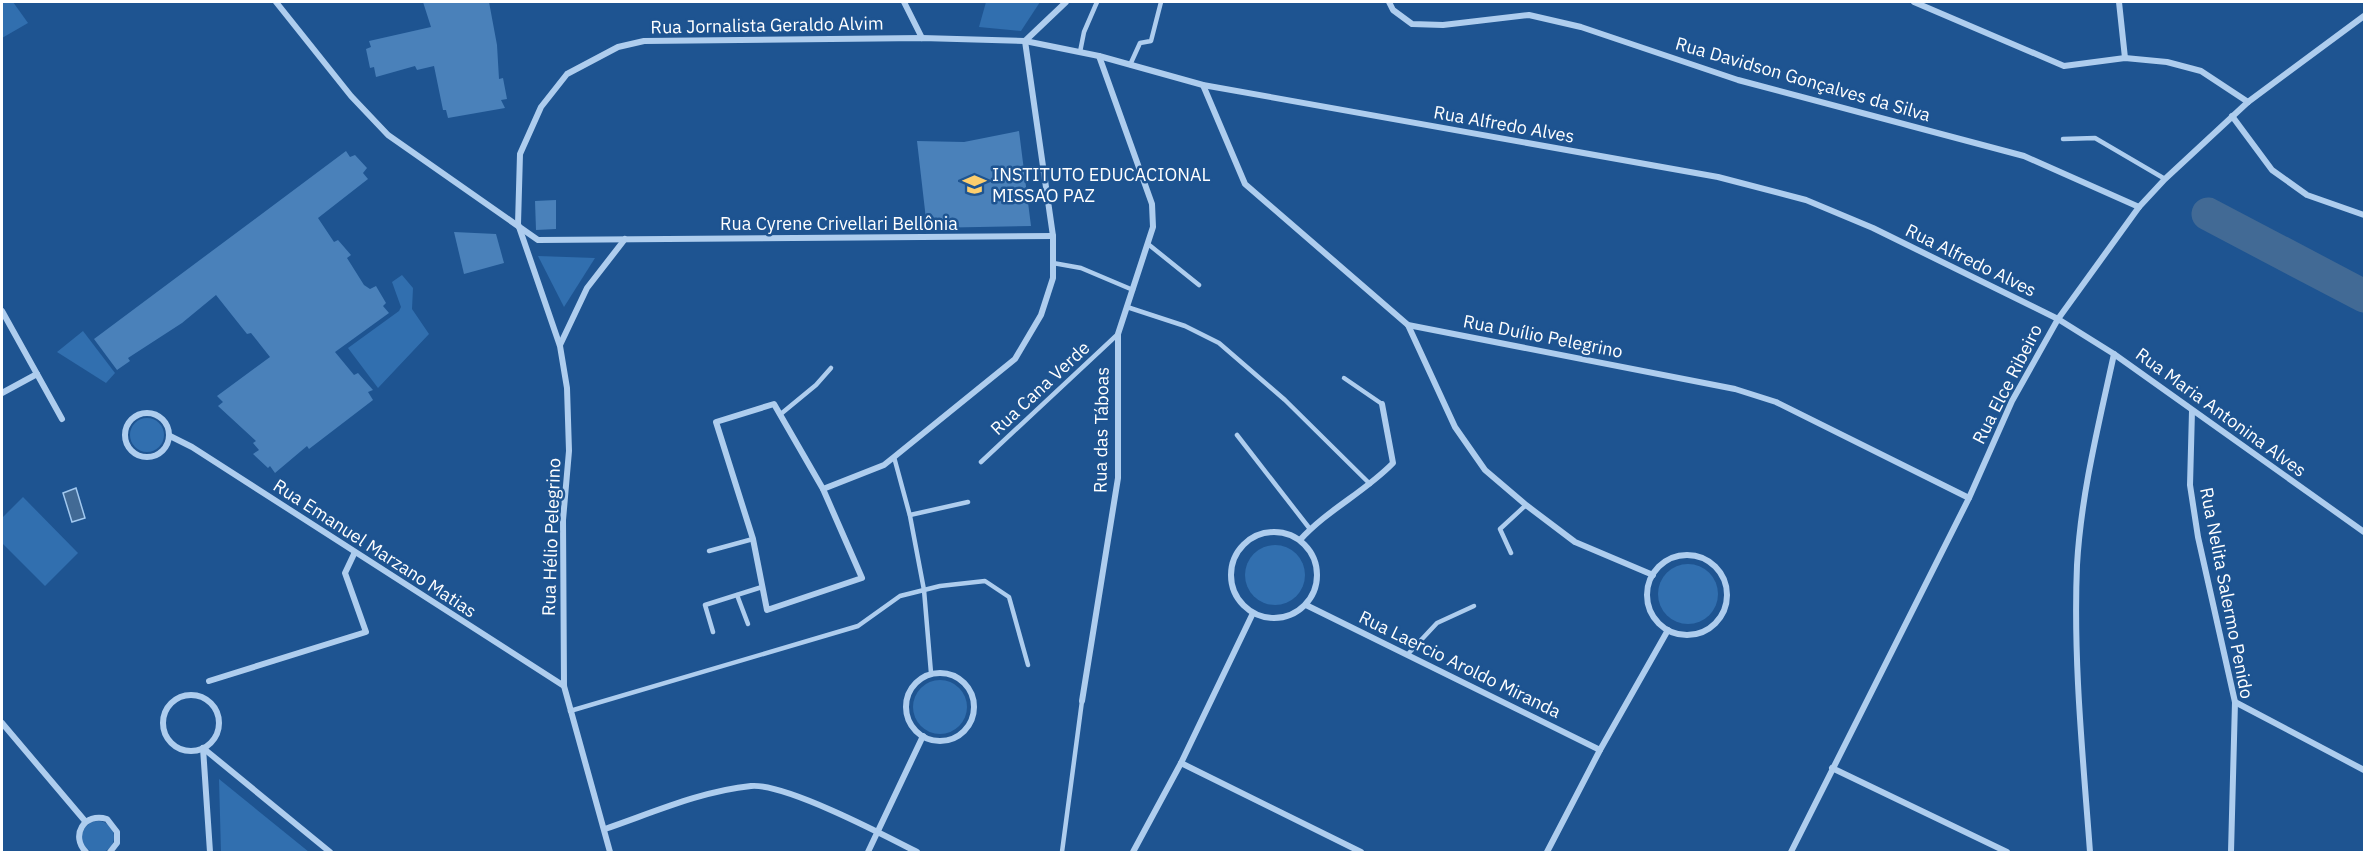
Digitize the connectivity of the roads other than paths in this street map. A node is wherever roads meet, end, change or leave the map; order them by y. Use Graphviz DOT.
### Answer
graph roads {
  1 [pos="276,2"];
  2 [pos="904,2"];
  3 [pos="1066,2"];
  4 [pos="1097,2"];
  5 [pos="1161,2"];
  6 [pos="1389,2"];
  7 [pos="1914,2"];
  8 [pos="2118,2"];
  9 [pos="2364,16"];
  10 [pos="922,38"];
  11 [pos="1025,41"];
  12 [pos="1080,52"];
  13 [pos="1099,56"];
  14 [pos="2125,58"];
  15 [pos="1130,65"];
  16 [pos="1203,85"];
  17 [pos="2248,102"];
  18 [pos="2232,116"];
  19 [pos="2063,139"];
  20 [pos="2165,179"];
  21 [pos="2139,207"];
  22 [pos="2364,215"];
  23 [pos="518,224"];
  24 [pos="1053,236"];
  25 [pos="625,239"];
  26 [pos="1148,244"];
  27 [pos="1053,263"];
  28 [pos="1199,285"];
  29 [pos="1133,290"];
  30 [pos="1127,307"];
  31 [pos="2,311"];
  32 [pos="2058,319"];
  33 [pos="1408,325"];
  34 [pos="1118,334"];
  35 [pos="560,345"];
  36 [pos="2114,354"];
  37 [pos="831,368"];
  38 [pos="36,374"];
  39 [pos="1344,378"];
  40 [pos="2,393"];
  41 [pos="1382,404"];
  42 [pos="2192,411"];
  43 [pos="782,413"];
  44 [pos="62,419"];
  45 [pos="1237,435"];
  46 [pos="170,436"];
  47 [pos="894,457"];
  48 [pos="981,462"];
  49 [pos="1370,484"];
  50 [pos="823,489"];
  51 [pos="1970,498"];
  52 [pos="968,502"];
  53 [pos="1526,505"];
  54 [pos="910,515"];
  55 [pos="1310,529"];
  56 [pos="2364,532"];
  57 [pos="753,539"];
  58 [pos="1300,540"];
  59 [pos="709,551"];
  60 [pos="1511,553"];
  61 [pos="354,554"];
  62 [pos="1653,575"];
  63 [pos="762,587"];
  64 [pos="924,590"];
  65 [pos="737,595"];
  66 [pos="1306,605"];
  67 [pos="1474,606"];
  68 [pos="1253,613"];
  69 [pos="748,624"];
  70 [pos="1668,630"];
  71 [pos="713,632"];
  72 [pos="1408,654"];
  73 [pos="1028,665"];
  74 [pos="931,673"];
  75 [pos="209,681"];
  76 [pos="564,686"];
  77 [pos="1082,701"];
  78 [pos="2235,702"];
  79 [pos="570,711"];
  80 [pos="2,723"];
  81 [pos="922,736"];
  82 [pos="203,748"];
  83 [pos="1600,750"];
  84 [pos="1181,763"];
  85 [pos="1832,768"];
  86 [pos="2364,770"];
  87 [pos="85,821"];
  88 [pos="605,829"];
  89 [pos="878,832"];
  90 [pos="86,852"];
  91 [pos="110,852"];
  92 [pos="210,852"];
  93 [pos="330,852"];
  94 [pos="610,852"];
  95 [pos="868,852"];
  96 [pos="916,852"];
  97 [pos="1062,852"];
  98 [pos="1133,852"];
  99 [pos="1361,852"];
  100 [pos="1547,852"];
  101 [pos="1791,852"];
  102 [pos="2007,852"];
  103 [pos="2091,852"];
  104 [pos="2231,852"];
  1 -- 23 [label="street, Rua Cyrene Crivellari Bellônia"];
  2 -- 10 [label="street"];
  3 -- 11 [label="street"];
  4 -- 12 [label="lane"];
  5 -- 15 [label="lane"];
  6 -- 21 [label="street, Rua Davidson Gonçalves da Silva"];
  7 -- 14 [label="street"];
  8 -- 14 [label="street"];
  9 -- 17 [label="street, Rua Elce Ribeiro"];
  10 -- 11 [label="street, Rua Alfredo Alves"];
  10 -- 23 [label="street, Rua Jornalista Geraldo Alvim"];
  11 -- 12 [label="street, Rua Alfredo Alves"];
  11 -- 24 [label="street"];
  12 -- 13 [label="street, Rua Alfredo Alves"];
  13 -- 15 [label="street, Rua Alfredo Alves"];
  13 -- 26 [label="street, Rua das Táboas"];
  14 -- 17 [label="street"];
  15 -- 16 [label="street, Rua Alfredo Alves"];
  16 -- 32 [label="street, Rua Alfredo Alves"];
  16 -- 33 [label="street, Rua Duílio Pelegrino"];
  17 -- 18 [label="street, Rua Elce Ribeiro"];
  18 -- 20 [label="street, Rua Elce Ribeiro"];
  18 -- 22 [label="street"];
  19 -- 20 [label="lane"];
  20 -- 21 [label="street, Rua Elce Ribeiro"];
  21 -- 32 [label="street, Rua Elce Ribeiro"];
  23 -- 25 [label="street, Rua Cyrene Crivellari Bellônia"];
  23 -- 35 [label="street, Rua Hélio Pelegrino"];
  24 -- 25 [label="street, Rua Cyrene Crivellari Bellônia"];
  24 -- 27 [label="street"];
  25 -- 35 [label="street"];
  26 -- 28 [label="lane"];
  26 -- 29 [label="street, Rua das Táboas"];
  27 -- 29 [label="lane"];
  27 -- 47 [label="street"];
  29 -- 30 [label="street, Rua das Táboas"];
  30 -- 34 [label="street, Rua das Táboas"];
  30 -- 49 [label="lane"];
  31 -- 38 [label="street"];
  32 -- 36 [label="street, Rua Maria Antonina Alves"];
  32 -- 51 [label="street, Rua Elce Ribeiro"];
  33 -- 51 [label="street, Rua Duílio Pelegrino"];
  33 -- 53 [label="street"];
  34 -- 48 [label="lane, Rua Cana Verde"];
  34 -- 77 [label="street, Rua das Táboas"];
  35 -- 76 [label="street, Rua Hélio Pelegrino"];
  36 -- 42 [label="street, Rua Maria Antonina Alves"];
  36 -- 103 [label="street"];
  37 -- 43 [label="lane"];
  38 -- 40 [label="street"];
  38 -- 44 [label="street"];
  39 -- 41 [label="lane"];
  41 -- 49 [label="street"];
  42 -- 56 [label="street, Rua Maria Antonina Alves"];
  42 -- 78 [label="street, Rua Nelita Salermo Penido"];
  43 -- 50 [label="street"];
  43 -- 57 [label="street"];
  45 -- 55 [label="lane"];
  46 -- 46 [label="street, Rua Emanuel Marzano Matias"];
  46 -- 61 [label="street, Rua Emanuel Marzano Matias"];
  47 -- 50 [label="street"];
  47 -- 54 [label="lane"];
  49 -- 55 [label="street"];
  50 -- 63 [label="street"];
  51 -- 85 [label="street, Rua Elce Ribeiro"];
  52 -- 54 [label="lane"];
  53 -- 60 [label="lane"];
  53 -- 62 [label="street"];
  54 -- 64 [label="lane"];
  55 -- 58 [label="street"];
  57 -- 59 [label="lane"];
  57 -- 63 [label="street"];
  58 -- 66 [label="street"];
  58 -- 68 [label="street"];
  61 -- 75 [label="street"];
  61 -- 76 [label="street, Rua Emanuel Marzano Matias"];
  62 -- 70 [label="street"];
  62 -- 70 [label="street"];
  63 -- 65 [label="lane"];
  64 -- 73 [label="lane"];
  64 -- 74 [label="lane"];
  64 -- 79 [label="lane"];
  65 -- 69 [label="lane"];
  65 -- 71 [label="lane"];
  66 -- 68 [label="street"];
  66 -- 72 [label="street, Rua Laercio Aroldo Miranda"];
  67 -- 72 [label="lane"];
  68 -- 84 [label="street"];
  70 -- 83 [label="street"];
  72 -- 83 [label="street, Rua Laercio Aroldo Miranda"];
  74 -- 81 [label="street"];
  74 -- 81 [label="street"];
  76 -- 79 [label="street, Rua Hélio Pelegrino"];
  77 -- 97 [label="lane, Rua das Táboas"];
  78 -- 86 [label="street"];
  78 -- 104 [label="street, Rua Nelita Salermo Penido"];
  79 -- 88 [label="street, Rua Hélio Pelegrino"];
  80 -- 87 [label="street"];
  81 -- 89 [label="street"];
  82 -- 82 [label="street"];
  82 -- 92 [label="street"];
  82 -- 93 [label="street"];
  83 -- 100 [label="street"];
  84 -- 98 [label="street"];
  84 -- 99 [label="street"];
  85 -- 101 [label="street, Rua Elce Ribeiro"];
  85 -- 102 [label="street"];
  87 -- 90 [label="street"];
  87 -- 91 [label="street"];
  88 -- 89 [label="street"];
  88 -- 94 [label="street, Rua Hélio Pelegrino"];
  89 -- 95 [label="street"];
  89 -- 96 [label="street"];
}
